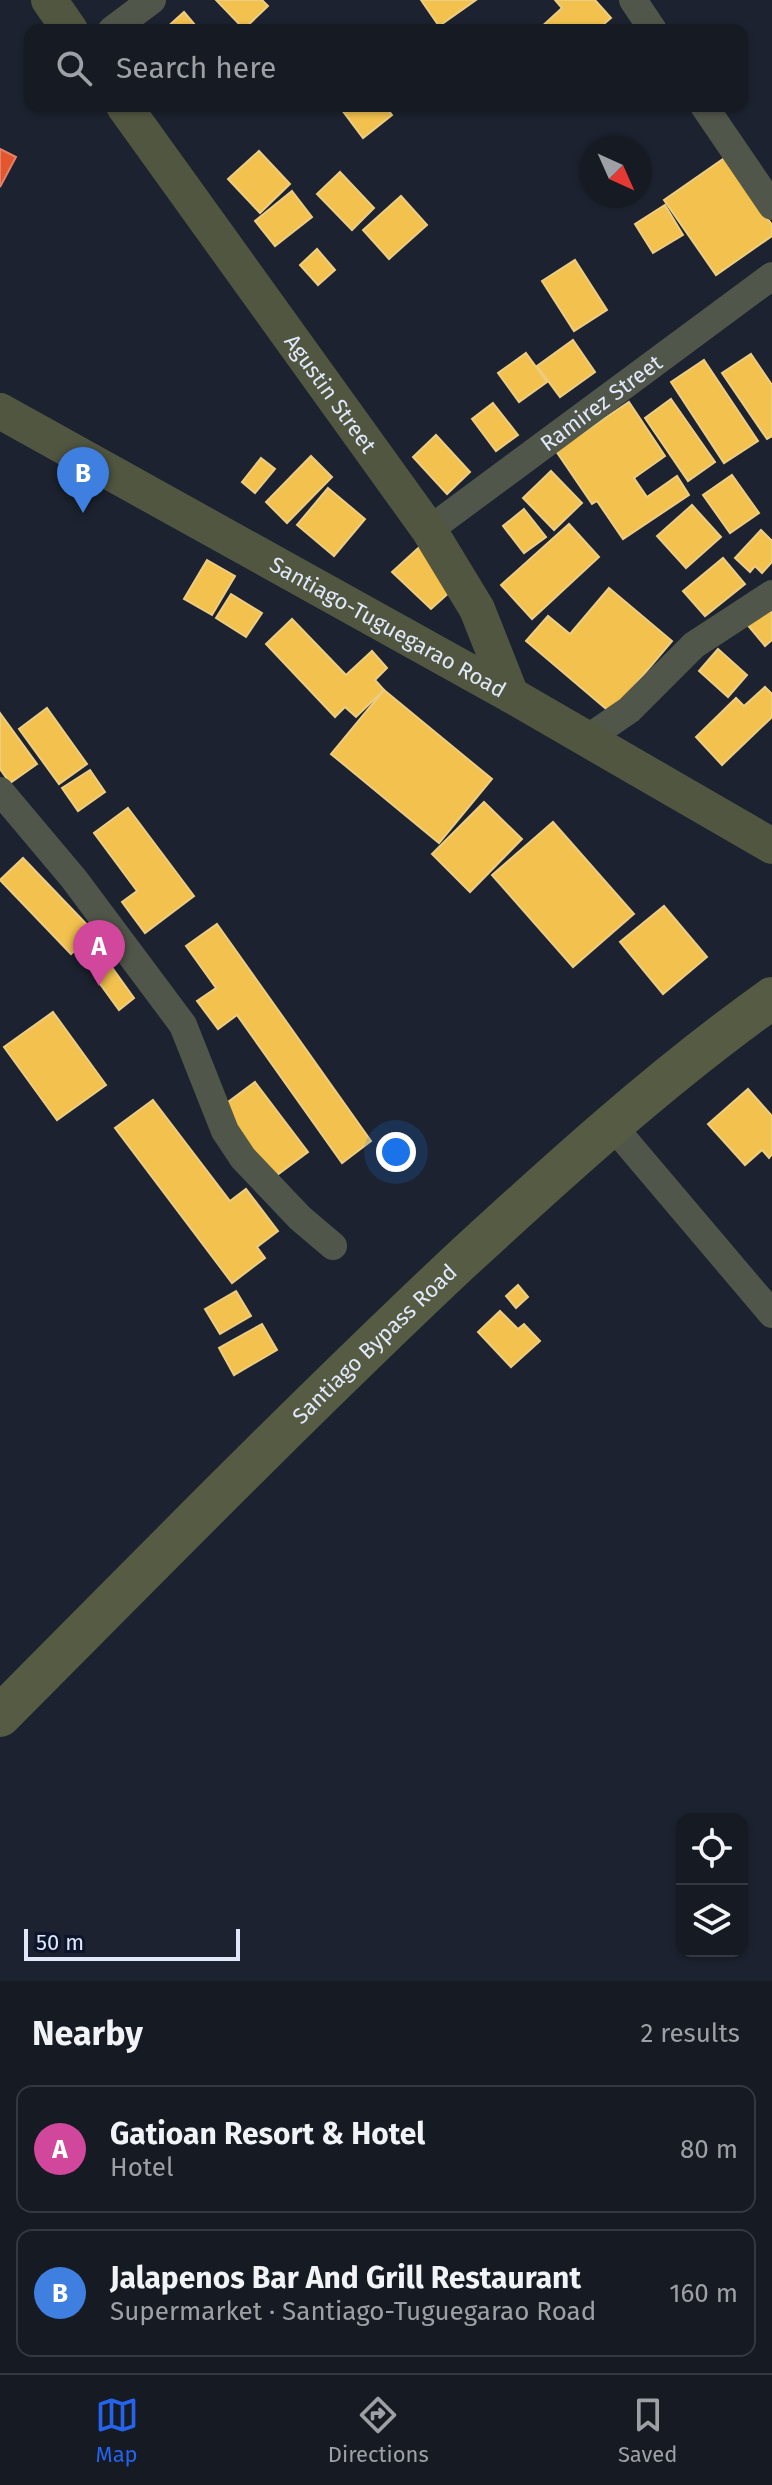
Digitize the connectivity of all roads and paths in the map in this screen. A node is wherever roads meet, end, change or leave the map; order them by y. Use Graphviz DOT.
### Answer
graph roads {
  1 [pos="49,0"];
  2 [pos="152,0"];
  3 [pos="633,0"];
  4 [pos="66,24"];
  5 [pos="120,24"];
  6 [pos="649,24"];
  7 [pos="128,112"];
  8 [pos="708,112"];
  9 [pos="772,206"];
  10 [pos="772,276"];
  11 [pos="0,411"];
  12 [pos="429,530"];
  13 [pos="772,594"];
  14 [pos="511,695"];
  15 [pos="588,738"];
  16 [pos="0,791"];
  17 [pos="772,846"];
  18 [pos="768,1011"];
  19 [pos="611,1124"];
  20 [pos="333,1246"];
  21 [pos="772,1314"];
  22 [pos="0,1716"];
  1 -- 4 [label="main road"];
  2 -- 5 [label="street"];
  3 -- 6 [label="street"];
  7 -- 12 [label="main road, Agustin Street"];
  8 -- 9 [label="street"];
  10 -- 12 [label="street, Ramirez Street"];
  11 -- 14 [label="main road, Santiago-Tuguegarao Road"];
  12 -- 14 [label="main road, Agustin Street"];
  13 -- 15 [label="street"];
  14 -- 15 [label="main road, Santiago-Tuguegarao Road"];
  15 -- 17 [label="main road, Santiago-Tuguegarao Road"];
  16 -- 20 [label="street"];
  18 -- 19 [label="highway, Santiago Bypass Road"];
  19 -- 21 [label="street"];
  19 -- 22 [label="highway, Santiago Bypass Road"];
}
